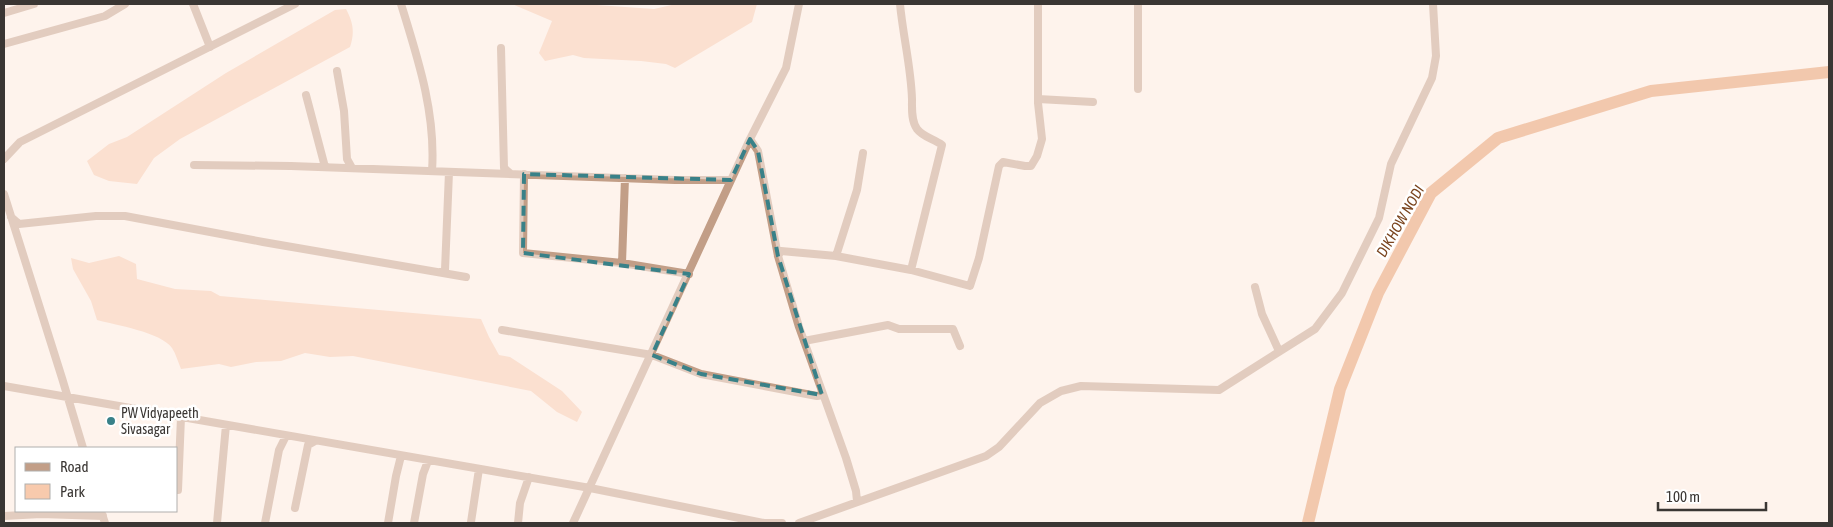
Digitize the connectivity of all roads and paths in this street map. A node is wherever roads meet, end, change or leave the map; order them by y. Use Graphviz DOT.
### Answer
graph roads {
  1 [pos="34,4"];
  2 [pos="125,4"];
  3 [pos="193,4"];
  4 [pos="295,4"];
  5 [pos="401,4"];
  6 [pos="799,4"];
  7 [pos="900,4"];
  8 [pos="1038,4"];
  9 [pos="1137,4"];
  10 [pos="1433,4"];
  11 [pos="4,13"];
  12 [pos="4,44"];
  13 [pos="210,47"];
  14 [pos="501,48"];
  15 [pos="337,71"];
  16 [pos="1138,89"];
  17 [pos="306,95"];
  18 [pos="1038,99"];
  19 [pos="1093,102"];
  20 [pos="750,139"];
  21 [pos="862,153"];
  22 [pos="4,159"];
  23 [pos="194,165"];
  24 [pos="325,167"];
  25 [pos="352,168"];
  26 [pos="432,171"];
  27 [pos="450,172"];
  28 [pos="511,174"];
  29 [pos="524,174"];
  30 [pos="625,178"];
  31 [pos="732,180"];
  32 [pos="4,194"];
  33 [pos="11,218"];
  34 [pos="778,256"];
  35 [pos="836,256"];
  36 [pos="622,264"];
  37 [pos="911,270"];
  38 [pos="440,272"];
  39 [pos="689,274"];
  40 [pos="466,277"];
  41 [pos="1255,287"];
  42 [pos="502,330"];
  43 [pos="804,341"];
  44 [pos="960,346"];
  45 [pos="1279,351"];
  46 [pos="652,355"];
  47 [pos="4,386"];
  48 [pos="822,395"];
  49 [pos="68,397"];
  50 [pos="181,417"];
  51 [pos="226,425"];
  52 [pos="286,436"];
  53 [pos="315,441"];
  54 [pos="83,447"];
  55 [pos="401,456"];
  56 [pos="428,461"];
  57 [pos="480,469"];
  58 [pos="529,477"];
  59 [pos="590,488"];
  60 [pos="178,490"];
  61 [pos="857,501"];
  62 [pos="296,508"];
  63 [pos="4,516"];
  64 [pos="103,517"];
  65 [pos="472,522"];
  66 [pos="217,523"];
  67 [pos="266,523"];
  68 [pos="388,523"];
  69 [pos="414,523"];
  70 [pos="518,523"];
  71 [pos="573,523"];
  72 [pos="782,523"];
  73 [pos="799,523"];
  1 -- 11 [label="street"];
  2 -- 12 [label="street"];
  3 -- 13 [label="street"];
  4 -- 13 [label="street"];
  5 -- 26 [label="street"];
  6 -- 20 [label="street"];
  7 -- 37 [label="street"];
  8 -- 18 [label="street"];
  9 -- 16 [label="street"];
  10 -- 45 [label="street"];
  13 -- 22 [label="street"];
  14 -- 28 [label="street"];
  15 -- 25 [label="street"];
  17 -- 24 [label="street"];
  18 -- 19 [label="street"];
  18 -- 37 [label="street"];
  20 -- 31 [label="street"];
  20 -- 34 [label="street"];
  21 -- 35 [label="street"];
  23 -- 24 [label="street"];
  24 -- 25 [label="street"];
  25 -- 26 [label="street"];
  26 -- 27 [label="street"];
  27 -- 28 [label="street"];
  27 -- 38 [label="street"];
  28 -- 29 [label="street"];
  29 -- 30 [label="street"];
  29 -- 36 [label="street"];
  30 -- 31 [label="street"];
  30 -- 36 [label="street"];
  31 -- 39 [label="street"];
  32 -- 33 [label="street"];
  33 -- 38 [label="street"];
  33 -- 49 [label="street"];
  34 -- 35 [label="street"];
  34 -- 43 [label="street"];
  35 -- 37 [label="street"];
  36 -- 39 [label="street"];
  38 -- 40 [label="street"];
  39 -- 46 [label="street"];
  41 -- 45 [label="street"];
  42 -- 46 [label="street"];
  43 -- 44 [label="street"];
  43 -- 48 [label="street"];
  45 -- 61 [label="street"];
  46 -- 48 [label="street"];
  46 -- 59 [label="street"];
  47 -- 49 [label="street"];
  48 -- 61 [label="street"];
  49 -- 50 [label="street"];
  49 -- 54 [label="street"];
  50 -- 51 [label="street"];
  50 -- 60 [label="street"];
  51 -- 52 [label="street"];
  51 -- 66 [label="street"];
  52 -- 53 [label="street"];
  52 -- 67 [label="street"];
  53 -- 55 [label="street"];
  53 -- 62 [label="street"];
  55 -- 56 [label="street"];
  55 -- 68 [label="street"];
  56 -- 57 [label="street"];
  56 -- 69 [label="street"];
  57 -- 58 [label="street"];
  57 -- 65 [label="street"];
  58 -- 59 [label="street"];
  58 -- 70 [label="street"];
  59 -- 71 [label="street"];
  59 -- 72 [label="street"];
  61 -- 73 [label="street"];
  63 -- 64 [label="street"];
}
